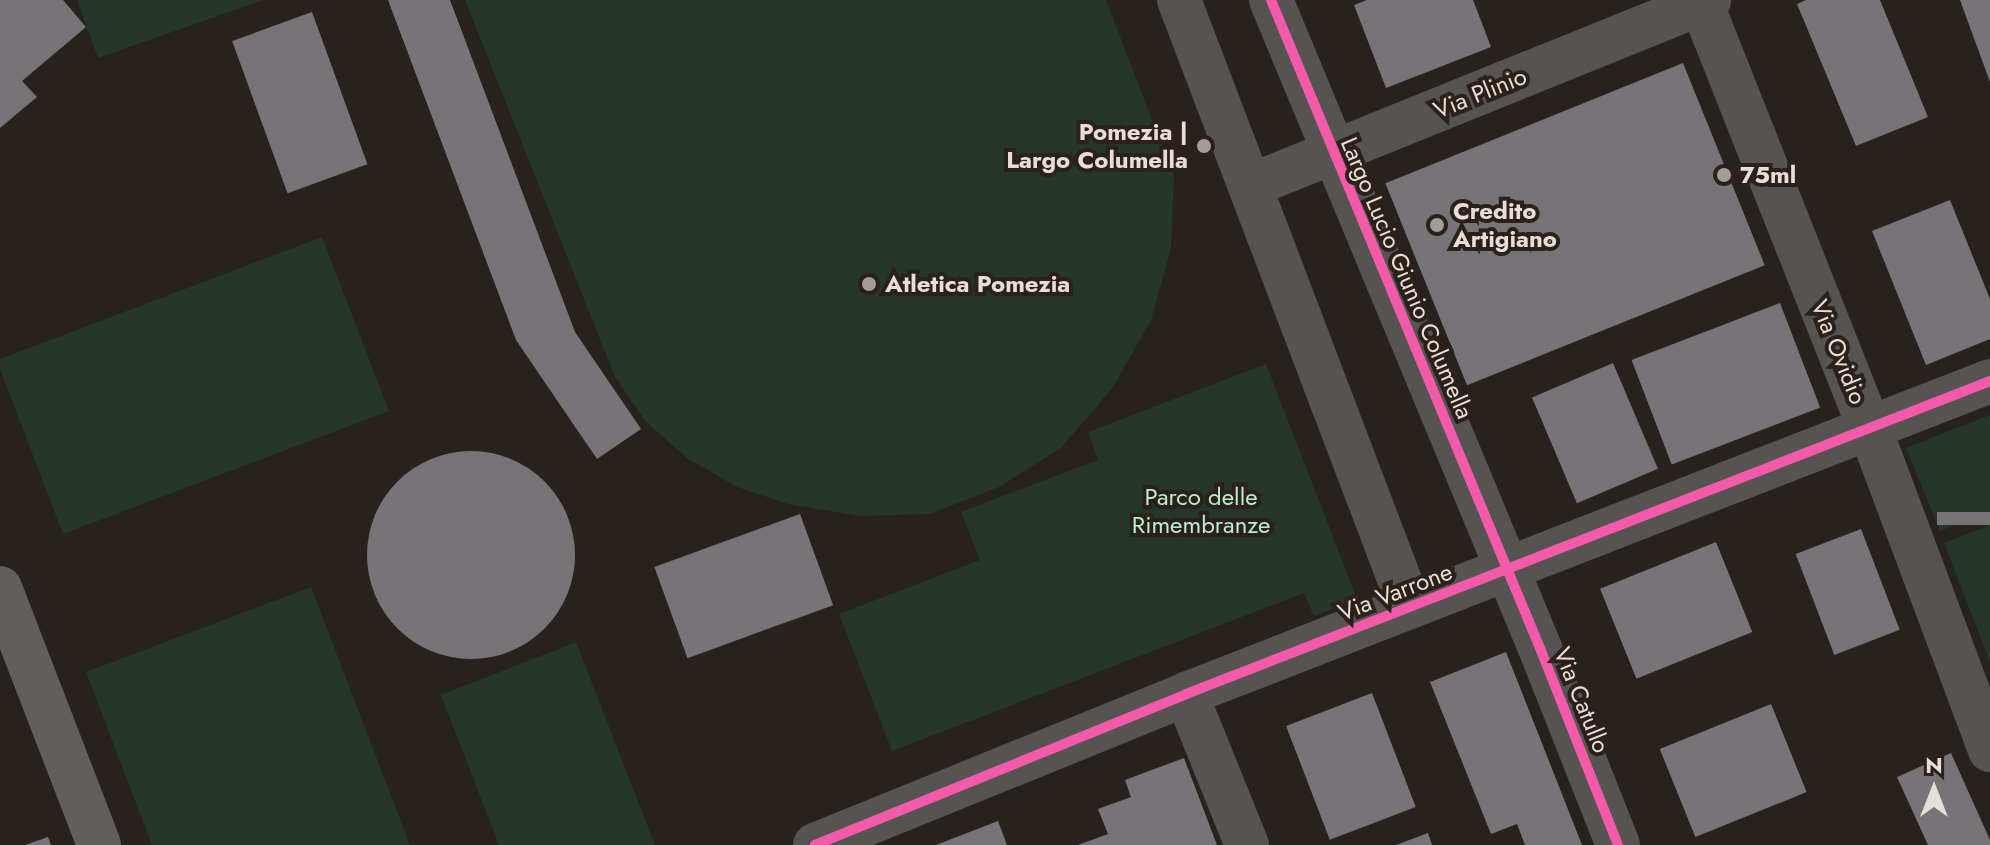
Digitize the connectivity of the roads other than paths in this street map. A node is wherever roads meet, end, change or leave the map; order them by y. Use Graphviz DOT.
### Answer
graph roads {
  1 [pos="1179,0"];
  2 [pos="1271,0"];
  3 [pos="1703,1"];
  4 [pos="1333,152"];
  5 [pos="1252,185"];
  6 [pos="1990,381"];
  7 [pos="1870,429"];
  8 [pos="1507,571"];
  9 [pos="0,588"];
  10 [pos="1410,607"];
  11 [pos="1186,694"];
  12 [pos="1990,750"];
  13 [pos="99,845"];
  14 [pos="815,845"];
  15 [pos="1247,845"];
  16 [pos="1618,845"];
  1 -- 5 [label="street"];
  2 -- 4 [label="street, Largo Lucio Giunio Columella"];
  3 -- 4 [label="street, Via Plinio"];
  3 -- 7 [label="street, Via Ovidio"];
  4 -- 5 [label="street, Via Plinio"];
  4 -- 8 [label="street, Largo Lucio Giunio Columella"];
  5 -- 10 [label="street"];
  6 -- 7 [label="street, Via Varrone"];
  7 -- 8 [label="street, Via Varrone"];
  7 -- 12 [label="street, Via Ovidio"];
  8 -- 10 [label="street, Via Varrone"];
  8 -- 16 [label="street, Via Catullo"];
  9 -- 13 [label="street"];
  10 -- 11 [label="street, Via Varrone"];
  11 -- 14 [label="street, Via Varrone"];
  11 -- 15 [label="street"];
}
